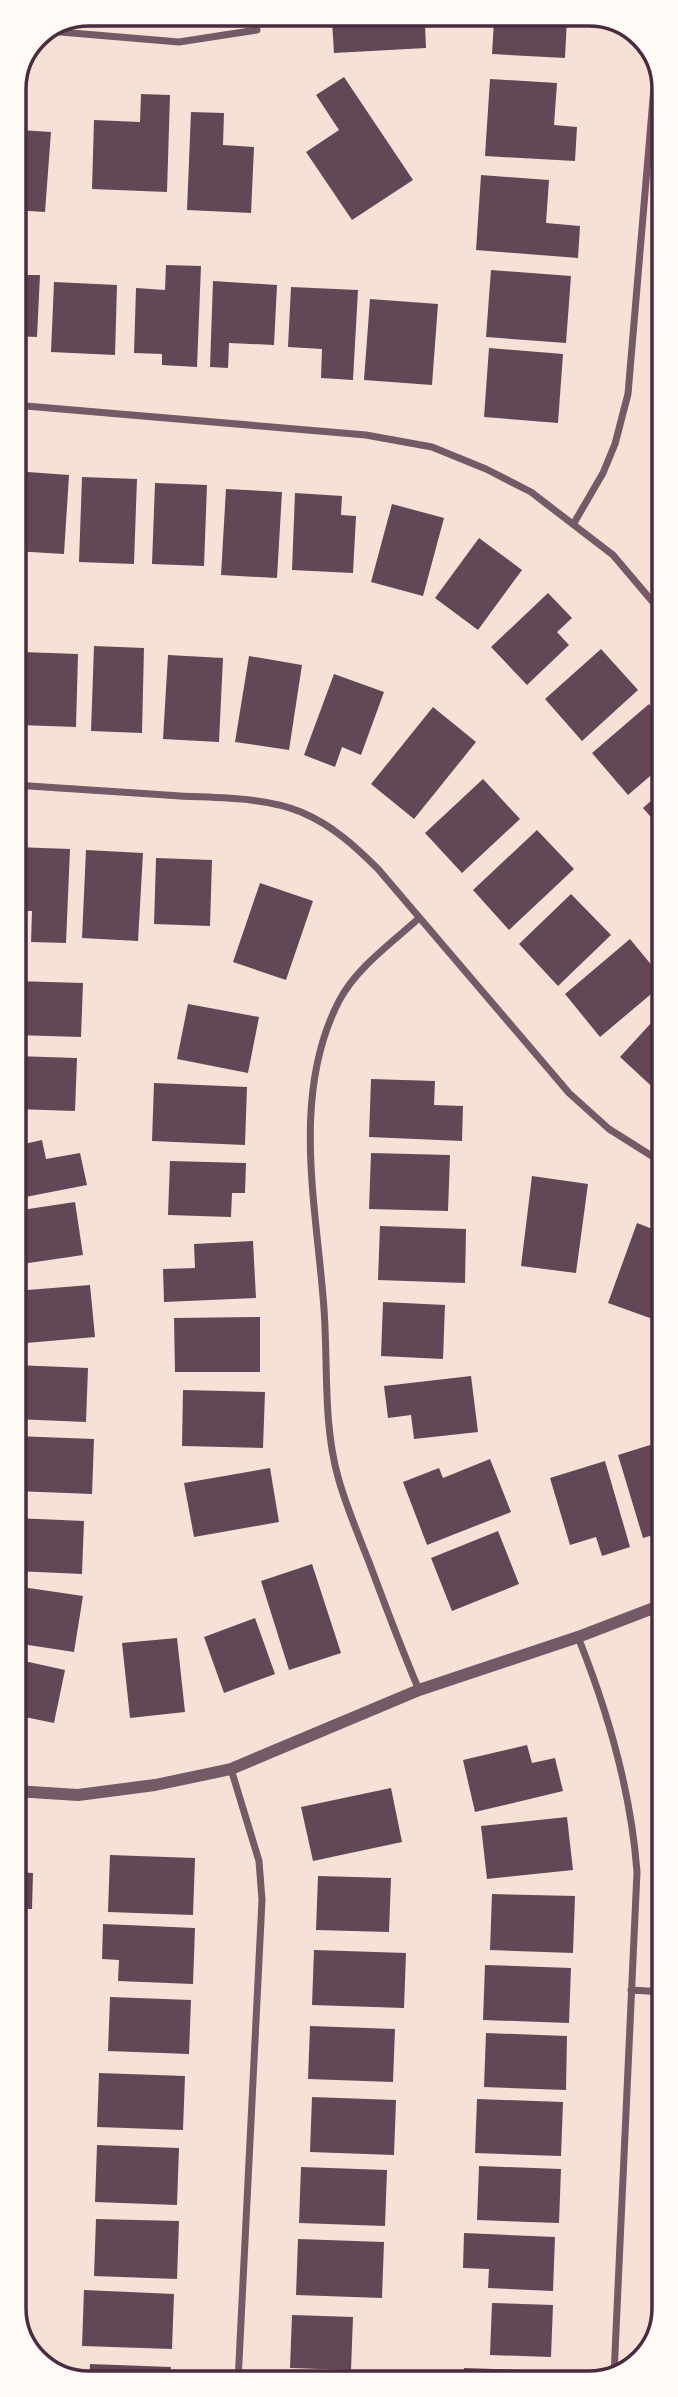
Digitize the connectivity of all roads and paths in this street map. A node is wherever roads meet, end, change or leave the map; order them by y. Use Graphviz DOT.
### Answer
graph roads {
  1 [pos="257,30"];
  2 [pos="63,32"];
  3 [pos="652,110"];
  4 [pos="26,406"];
  5 [pos="574,523"];
  6 [pos="652,601"];
  7 [pos="26,786"];
  8 [pos="419,918"];
  9 [pos="652,1156"];
  10 [pos="652,1609"];
  11 [pos="578,1637"];
  12 [pos="419,1690"];
  13 [pos="231,1769"];
  14 [pos="26,1792"];
  15 [pos="631,1990"];
  16 [pos="652,1991"];
  17 [pos="616,2364"];
  18 [pos="238,2371"];
  1 -- 2 [label="street"];
  3 -- 5 [label="street"];
  4 -- 5 [label="street"];
  5 -- 6 [label="street"];
  7 -- 8 [label="street"];
  8 -- 9 [label="street"];
  8 -- 12 [label="street"];
  10 -- 11 [label="street"];
  11 -- 12 [label="street"];
  11 -- 15 [label="street"];
  12 -- 13 [label="street"];
  13 -- 14 [label="street"];
  13 -- 18 [label="street"];
  15 -- 16 [label="street"];
  15 -- 17 [label="street"];
}
